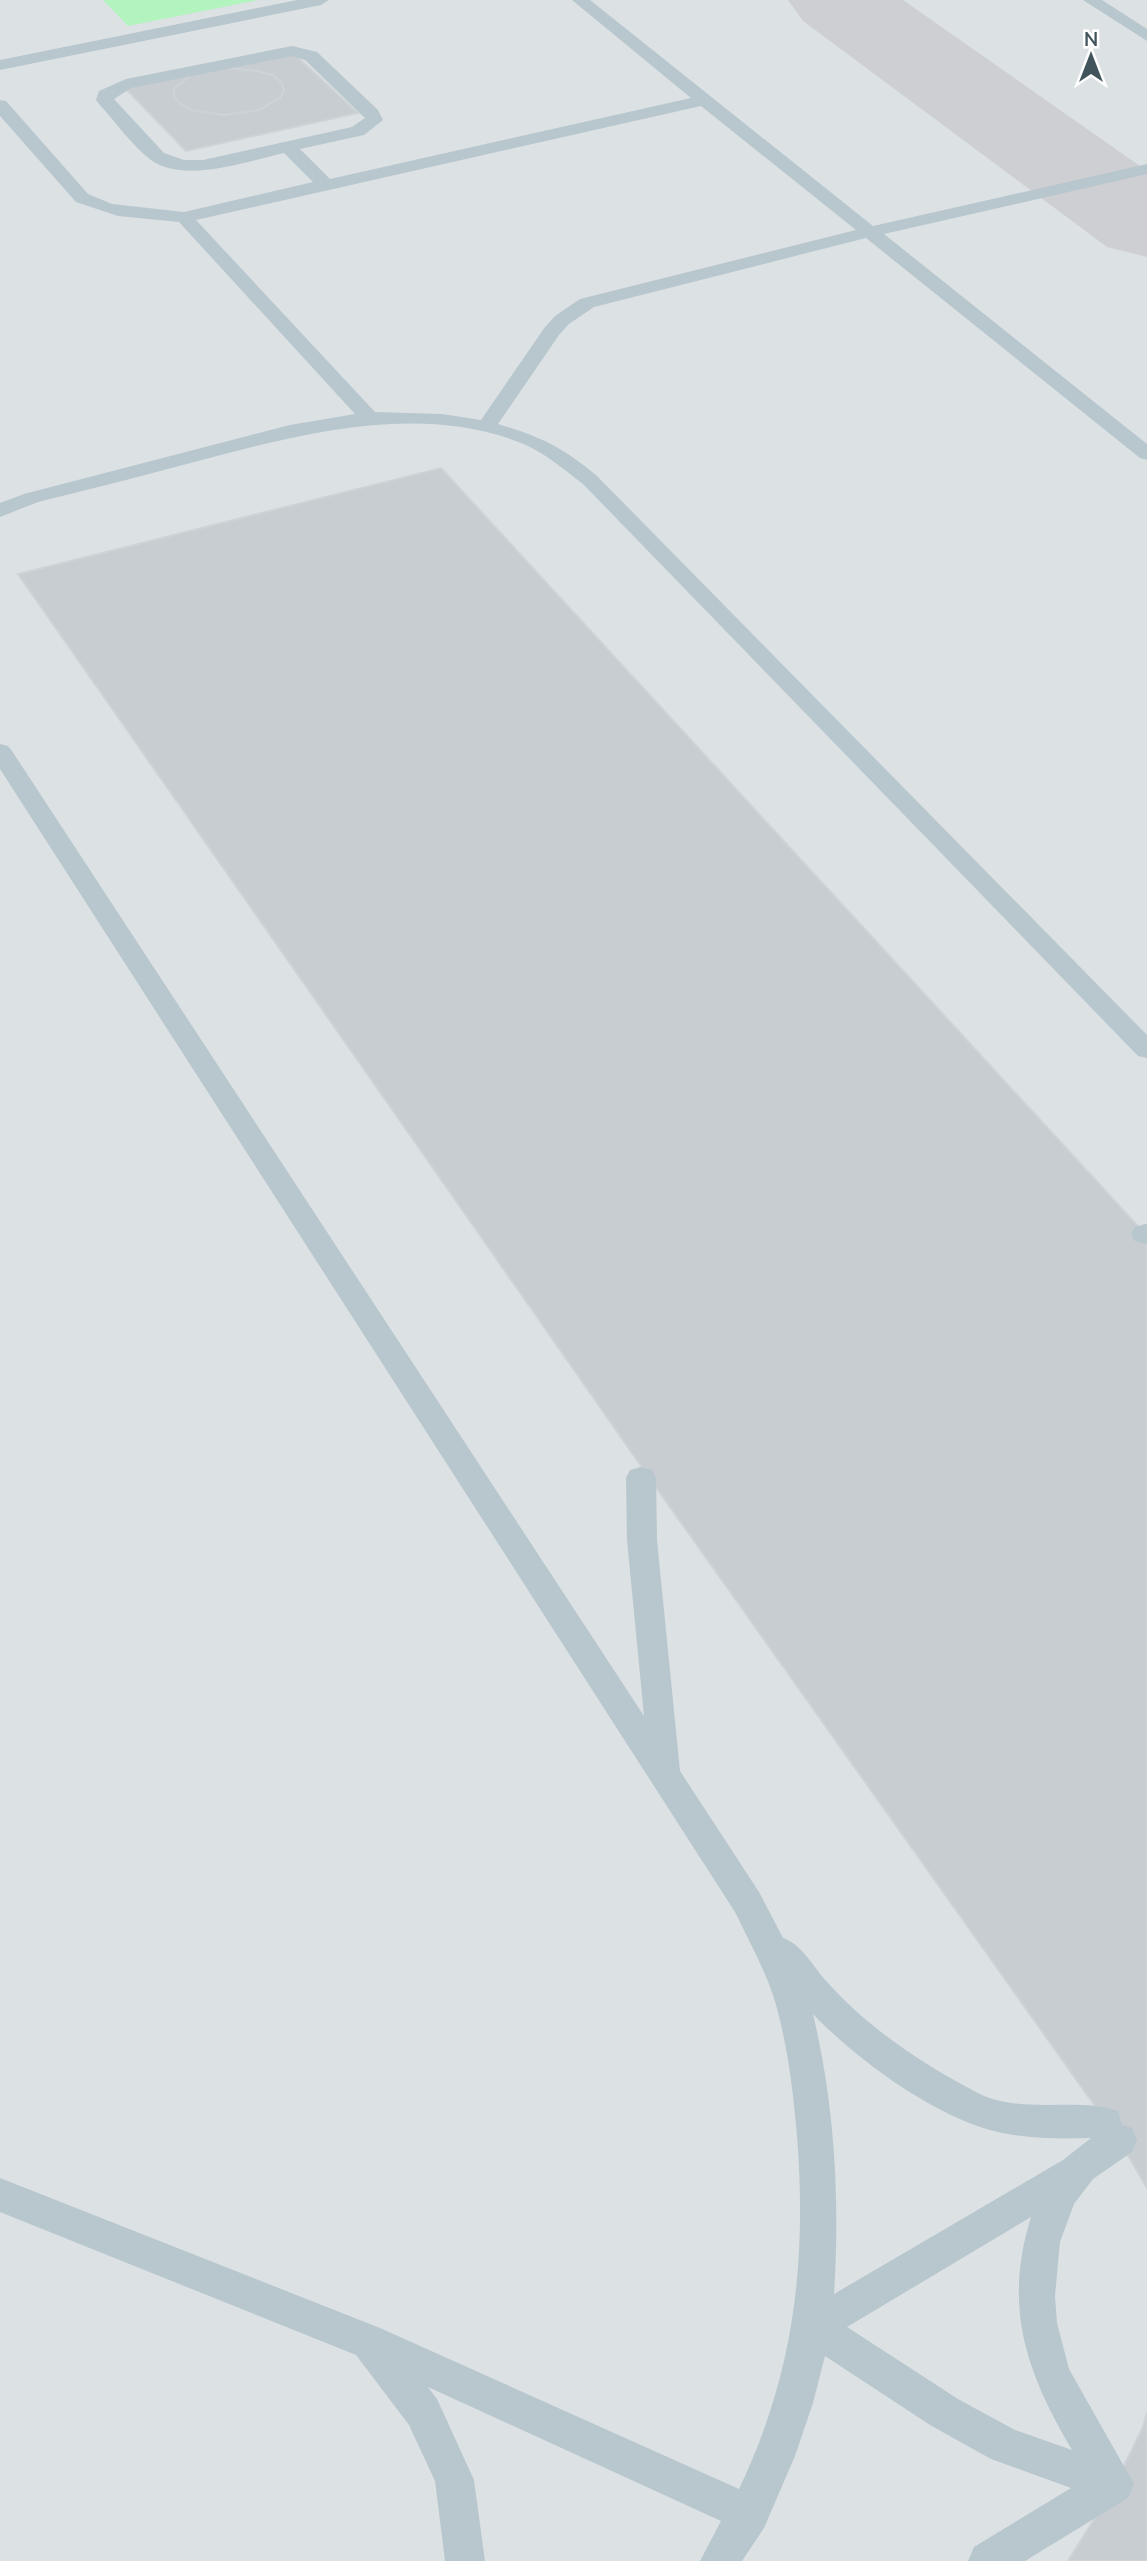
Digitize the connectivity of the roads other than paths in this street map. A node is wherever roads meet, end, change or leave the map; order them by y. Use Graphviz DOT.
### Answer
graph roads {
  1 [pos="321,0"];
  2 [pos="580,0"];
  3 [pos="1091,0"];
  4 [pos="1147,36"];
  5 [pos="0,65"];
  6 [pos="704,100"];
  7 [pos="0,105"];
  8 [pos="287,146"];
  9 [pos="1147,169"];
  10 [pos="326,185"];
  11 [pos="184,217"];
  12 [pos="869,232"];
  13 [pos="369,418"];
  14 [pos="486,427"];
  15 [pos="1147,454"];
  16 [pos="0,511"];
  17 [pos="0,751"];
  18 [pos="1147,1050"];
  19 [pos="641,1478"];
  20 [pos="665,1776"];
  21 [pos="747,1902"];
  22 [pos="1076,2171"];
  23 [pos="0,2195"];
  24 [pos="813,2327"];
  25 [pos="367,2341"];
  26 [pos="1114,2484"];
  27 [pos="750,2514"];
  28 [pos="465,2561"];
  29 [pos="720,2561"];
  30 [pos="988,2561"];
  1 -- 5 [label="lane"];
  2 -- 6 [label="lane"];
  3 -- 4 [label="lane"];
  6 -- 10 [label="lane"];
  6 -- 12 [label="lane"];
  7 -- 11 [label="lane"];
  8 -- 8 [label="lane"];
  8 -- 10 [label="lane"];
  9 -- 12 [label="lane"];
  10 -- 11 [label="lane"];
  11 -- 13 [label="lane"];
  12 -- 14 [label="lane"];
  12 -- 15 [label="lane"];
  13 -- 14 [label="lane"];
  13 -- 16 [label="lane"];
  14 -- 18 [label="lane"];
  17 -- 20 [label="lane"];
  19 -- 20 [label="lane"];
  20 -- 21 [label="lane"];
  21 -- 22 [label="lane"];
  21 -- 24 [label="lane"];
  22 -- 24 [label="lane"];
  22 -- 26 [label="lane"];
  23 -- 25 [label="lane"];
  24 -- 26 [label="lane"];
  24 -- 27 [label="lane"];
  25 -- 27 [label="lane"];
  25 -- 28 [label="lane"];
  26 -- 30 [label="lane"];
  27 -- 29 [label="lane"];
}
